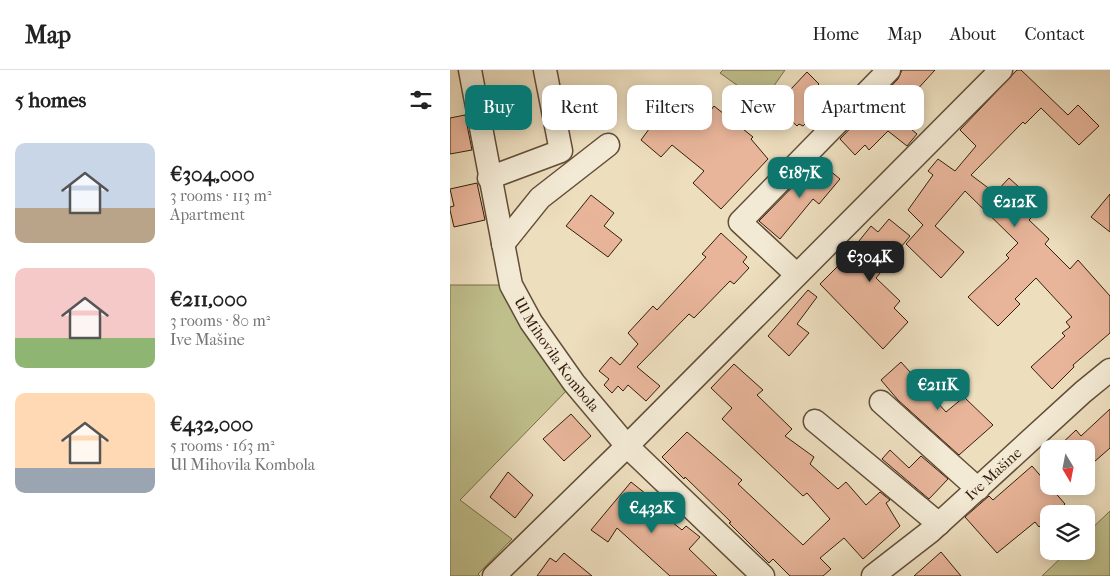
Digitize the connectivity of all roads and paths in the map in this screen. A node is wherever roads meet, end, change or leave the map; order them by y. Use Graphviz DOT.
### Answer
graph roads {
  1 [pos="470,70"];
  2 [pos="545,70"];
  3 [pos="889,70"];
  4 [pos="1001,70"];
  5 [pos="608,145"];
  6 [pos="489,178"];
  7 [pos="502,244"];
  8 [pos="796,274"];
  9 [pos="1110,370"];
  10 [pos="881,402"];
  11 [pos="815,421"];
  12 [pos="627,446"];
  13 [pos="978,490"];
  14 [pos="939,524"];
  15 [pos="494,576"];
  16 [pos="763,576"];
  17 [pos="873,576"];
  1 -- 6 [label="street, Ul Mihovila Kombola"];
  2 -- 6 [label="street"];
  3 -- 8 [label="street"];
  4 -- 8 [label="street"];
  5 -- 7 [label="street"];
  6 -- 7 [label="street, Ul Mihovila Kombola"];
  7 -- 12 [label="street, Ul Mihovila Kombola"];
  8 -- 12 [label="street"];
  9 -- 13 [label="street, Ive Mašine"];
  10 -- 13 [label="street"];
  11 -- 14 [label="street"];
  12 -- 15 [label="street"];
  12 -- 16 [label="street, Ul Mihovila Kombola"];
  13 -- 14 [label="street, Ive Mašine"];
  14 -- 17 [label="street, Ive Mašine"];
}
